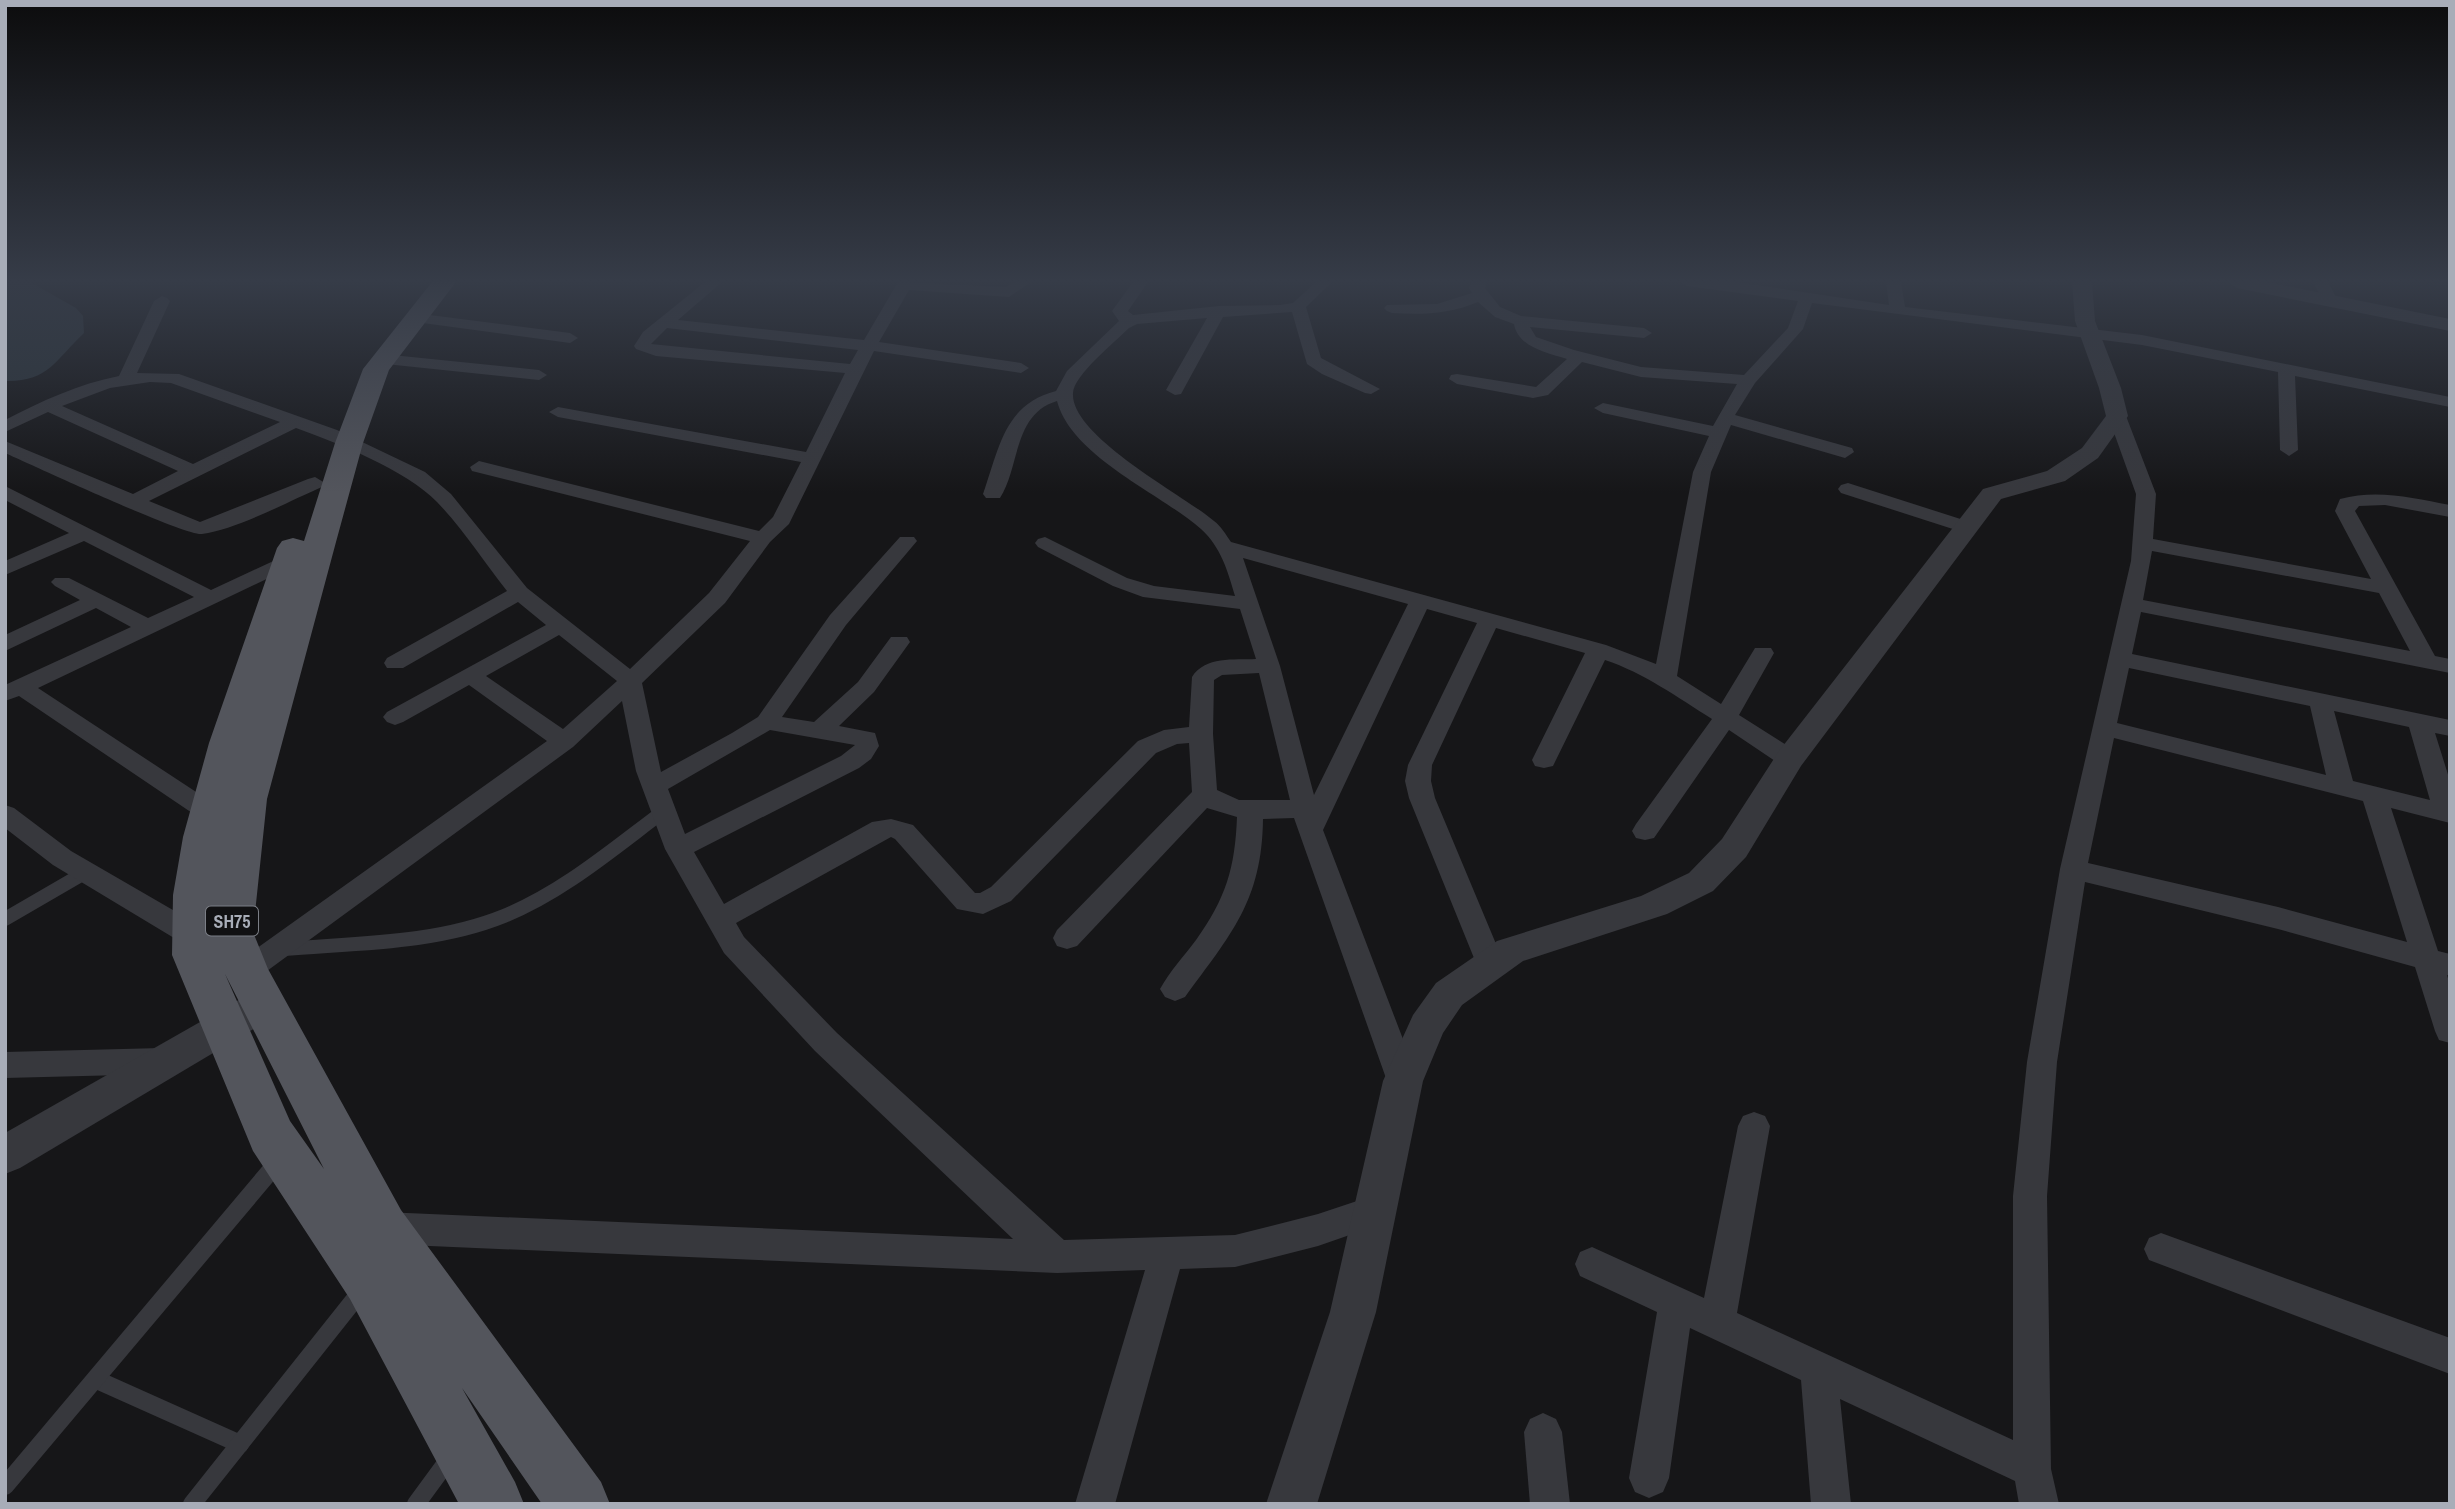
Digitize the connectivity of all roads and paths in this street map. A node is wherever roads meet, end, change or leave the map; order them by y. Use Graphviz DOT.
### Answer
graph roads {
  1 [pos="138,352"];
  2 [pos="366,352"];
  3 [pos="386,352"];
  4 [pos="672,352"];
  5 [pos="866,352"];
  6 [pos="914,352"];
  7 [pos="1096,352"];
  8 [pos="1196,352"];
  9 [pos="1311,352"];
  10 [pos="1565,352"];
  11 [pos="1773,352"];
  12 [pos="2096,352"];
  13 [pos="2204,352"];
  14 [pos="1578,357"];
  15 [pos="382,359"];
  16 [pos="1021,368"];
  17 [pos="855,369"];
  18 [pos="2286,369"];
  19 [pos="539,374"];
  20 [pos="126,379"];
  21 [pos="1457,379"];
  22 [pos="1748,380"];
  23 [pos="1371,389"];
  24 [pos="1175,390"];
  25 [pos="1064,394"];
  26 [pos="2450,402"];
  27 [pos="46,405"];
  28 [pos="1603,408"];
  29 [pos="558,412"];
  30 [pos="14,416"];
  31 [pos="2117,416"];
  32 [pos="1722,425"];
  33 [pos="5,427"];
  34 [pos="325,432"];
  35 [pos="5,446"];
  36 [pos="2288,450"];
  37 [pos="1845,452"];
  38 [pos="810,458"];
  39 [pos="479,467"];
  40 [pos="193,471"];
  41 [pos="315,483"];
  42 [pos="1848,489"];
  43 [pos="5,492"];
  44 [pos="993,494"];
  45 [pos="131,502"];
  46 [pos="2450,511"];
  47 [pos="1966,527"];
  48 [pos="85,533"];
  49 [pos="763,538"];
  50 [pos="907,541"];
  51 [pos="1045,543"];
  52 [pos="2143,543"];
  53 [pos="1224,546"];
  54 [pos="289,561"];
  55 [pos="6,568"];
  56 [pos="62,582"];
  57 [pos="2387,588"];
  58 [pos="519,593"];
  59 [pos="211,597"];
  60 [pos="97,600"];
  61 [pos="1420,601"];
  62 [pos="1250,604"];
  63 [pos="2132,604"];
  64 [pos="1489,620"];
  65 [pos="559,626"];
  66 [pos="148,627"];
  67 [pos="899,642"];
  68 [pos="5,644"];
  69 [pos="1598,650"];
  70 [pos="1763,653"];
  71 [pos="2120,659"];
  72 [pos="2427,662"];
  73 [pos="395,663"];
  74 [pos="1269,666"];
  75 [pos="2450,666"];
  76 [pos="471,676"];
  77 [pos="1665,678"];
  78 [pos="630,680"];
  79 [pos="13,690"];
  80 [pos="2320,701"];
  81 [pos="395,717"];
  82 [pos="1726,718"];
  83 [pos="2419,721"];
  84 [pos="766,722"];
  85 [pos="2104,728"];
  86 [pos="2450,728"];
  87 [pos="820,730"];
  88 [pos="1201,734"];
  89 [pos="564,741"];
  90 [pos="1790,759"];
  91 [pos="1544,760"];
  92 [pos="654,786"];
  93 [pos="2342,787"];
  94 [pos="1205,794"];
  95 [pos="2374,795"];
  96 [pos="1250,809"];
  97 [pos="664,811"];
  98 [pos="210,813"];
  99 [pos="2448,813"];
  100 [pos="5,814"];
  101 [pos="1307,820"];
  102 [pos="1645,831"];
  103 [pos="678,849"];
  104 [pos="2073,869"];
  105 [pos="86,872"];
  106 [pos="5,919"];
  107 [pos="719,920"];
  108 [pos="194,936"];
  109 [pos="1067,938"];
  110 [pos="2438,962"];
  111 [pos="1490,963"];
  112 [pos="261,975"];
  113 [pos="1175,989"];
  114 [pos="224,1026"];
  115 [pos="2450,1031"];
  116 [pos="164,1061"];
  117 [pos="5,1065"];
  118 [pos="1403,1081"];
  119 [pos="1754,1126"];
  120 [pos="303,1134"];
  121 [pos="5,1155"];
  122 [pos="1375,1210"];
  123 [pos="334,1225"];
  124 [pos="389,1237"];
  125 [pos="2161,1249"];
  126 [pos="1167,1254"];
  127 [pos="1057,1257"];
  128 [pos="1592,1264"];
  129 [pos="370,1280"];
  130 [pos="1676,1303"];
  131 [pos="1717,1322"];
  132 [pos="2450,1356"];
  133 [pos="1819,1369"];
  134 [pos="97,1380"];
  135 [pos="1543,1432"];
  136 [pos="240,1444"];
  137 [pos="460,1444"];
  138 [pos="1649,1478"];
  139 [pos="5,1486"];
  140 [pos="2035,1487"];
  141 [pos="1294,1500"];
  142 [pos="192,1504"];
  143 [pos="416,1504"];
  144 [pos="493,1504"];
  145 [pos="579,1504"];
  146 [pos="1095,1504"];
  147 [pos="1550,1504"];
  148 [pos="1831,1504"];
  1 -- 20 [label="street"];
  2 -- 34 [label="main road, SH75"];
  3 -- 15 [label="main road, SH75"];
  4 -- 17 [label="street"];
  5 -- 17 [label="street"];
  6 -- 16 [label="street"];
  7 -- 25 [label="street"];
  8 -- 24 [label="street"];
  9 -- 23 [label="street"];
  10 -- 14 [label="street"];
  11 -- 22 [label="street"];
  12 -- 31 [label="street"];
  13 -- 18 [label="street"];
  14 -- 21 [label="street"];
  14 -- 22 [label="street"];
  15 -- 19 [label="street"];
  15 -- 34 [label="main road, SH75"];
  17 -- 38 [label="street"];
  18 -- 26 [label="street"];
  18 -- 36 [label="street"];
  20 -- 27 [label="street"];
  20 -- 34 [label="street"];
  22 -- 32 [label="street"];
  25 -- 44 [label="street"];
  25 -- 53 [label="street"];
  27 -- 30 [label="street"];
  27 -- 40 [label="street"];
  28 -- 32 [label="street"];
  29 -- 38 [label="street"];
  30 -- 33 [label="street"];
  31 -- 47 [label="street"];
  31 -- 52 [label="street"];
  32 -- 37 [label="street"];
  32 -- 77 [label="street"];
  34 -- 40 [label="street"];
  34 -- 41 [label="main road, SH75"];
  34 -- 58 [label="street"];
  34 -- 112 [label="main road, SH75"];
  35 -- 45 [label="street"];
  38 -- 49 [label="street"];
  39 -- 49 [label="street"];
  40 -- 45 [label="street"];
  41 -- 45 [label="street"];
  41 -- 54 [label="main road, SH75"];
  42 -- 47 [label="street"];
  43 -- 48 [label="street"];
  46 -- 57 [label="street"];
  47 -- 90 [label="street"];
  48 -- 55 [label="street"];
  48 -- 59 [label="street"];
  49 -- 78 [label="street"];
  50 -- 84 [label="street"];
  51 -- 62 [label="street"];
  52 -- 57 [label="street"];
  52 -- 63 [label="street"];
  53 -- 61 [label="street"];
  53 -- 62 [label="street"];
  54 -- 59 [label="street"];
  54 -- 98 [label="main road, SH75"];
  56 -- 60 [label="street"];
  57 -- 72 [label="street"];
  58 -- 65 [label="street"];
  58 -- 73 [label="street"];
  59 -- 66 [label="street"];
  60 -- 66 [label="street"];
  60 -- 68 [label="street"];
  61 -- 64 [label="street"];
  61 -- 101 [label="street"];
  62 -- 74 [label="street"];
  63 -- 71 [label="street"];
  63 -- 72 [label="street"];
  64 -- 69 [label="street"];
  64 -- 111 [label="street"];
  65 -- 76 [label="street"];
  65 -- 78 [label="street"];
  66 -- 79 [label="street"];
  67 -- 87 [label="street"];
  69 -- 77 [label="street"];
  69 -- 91 [label="street"];
  70 -- 82 [label="street"];
  71 -- 80 [label="street"];
  71 -- 85 [label="street"];
  72 -- 75 [label="street"];
  74 -- 88 [label="street"];
  74 -- 101 [label="street"];
  76 -- 81 [label="street"];
  76 -- 89 [label="street"];
  77 -- 82 [label="street"];
  78 -- 89 [label="street"];
  78 -- 92 [label="street"];
  79 -- 98 [label="street"];
  80 -- 83 [label="street"];
  80 -- 93 [label="street"];
  82 -- 90 [label="street"];
  82 -- 102 [label="street"];
  83 -- 86 [label="street"];
  83 -- 99 [label="street"];
  84 -- 87 [label="street"];
  84 -- 92 [label="street"];
  85 -- 93 [label="street"];
  85 -- 104 [label="street"];
  87 -- 103 [label="street"];
  88 -- 94 [label="street"];
  88 -- 107 [label="street"];
  89 -- 112 [label="street"];
  90 -- 111 [label="street"];
  92 -- 97 [label="street"];
  93 -- 95 [label="street"];
  94 -- 96 [label="street"];
  94 -- 109 [label="street"];
  95 -- 99 [label="street"];
  95 -- 110 [label="street"];
  96 -- 101 [label="street"];
  96 -- 113 [label="street"];
  97 -- 103 [label="street"];
  97 -- 112 [label="lane"];
  98 -- 108 [label="main road, SH75"];
  100 -- 105 [label="street"];
  101 -- 118 [label="street"];
  103 -- 107 [label="street"];
  104 -- 110 [label="street"];
  104 -- 140 [label="street"];
  105 -- 106 [label="lane"];
  105 -- 108 [label="street"];
  107 -- 127 [label="street"];
  108 -- 114 [label="main road, SH75"];
  110 -- 115 [label="street"];
  111 -- 118 [label="street"];
  112 -- 114 [label="street"];
  112 -- 120 [label="main road, SH75"];
  114 -- 116 [label="street"];
  114 -- 120 [label="main road, SH75"];
  116 -- 117 [label="street"];
  116 -- 121 [label="street"];
  118 -- 122 [label="street"];
  119 -- 131 [label="street"];
  120 -- 123 [label="main road, SH75"];
  120 -- 124 [label="main road, SH75"];
  120 -- 134 [label="lane"];
  122 -- 126 [label="street"];
  122 -- 141 [label="street"];
  123 -- 124 [label="street"];
  123 -- 129 [label="main road, SH75"];
  124 -- 127 [label="street"];
  124 -- 129 [label="lane"];
  124 -- 145 [label="main road, SH75"];
  125 -- 132 [label="street"];
  126 -- 127 [label="street"];
  126 -- 146 [label="street"];
  128 -- 130 [label="street"];
  129 -- 136 [label="lane"];
  129 -- 137 [label="main road, SH75"];
  130 -- 131 [label="street"];
  130 -- 138 [label="street"];
  131 -- 133 [label="street"];
  133 -- 140 [label="street"];
  133 -- 148 [label="street"];
  134 -- 136 [label="lane"];
  134 -- 139 [label="lane"];
  135 -- 147 [label="street"];
  136 -- 142 [label="lane"];
  137 -- 143 [label="lane"];
  137 -- 144 [label="main road, SH75"];
}
